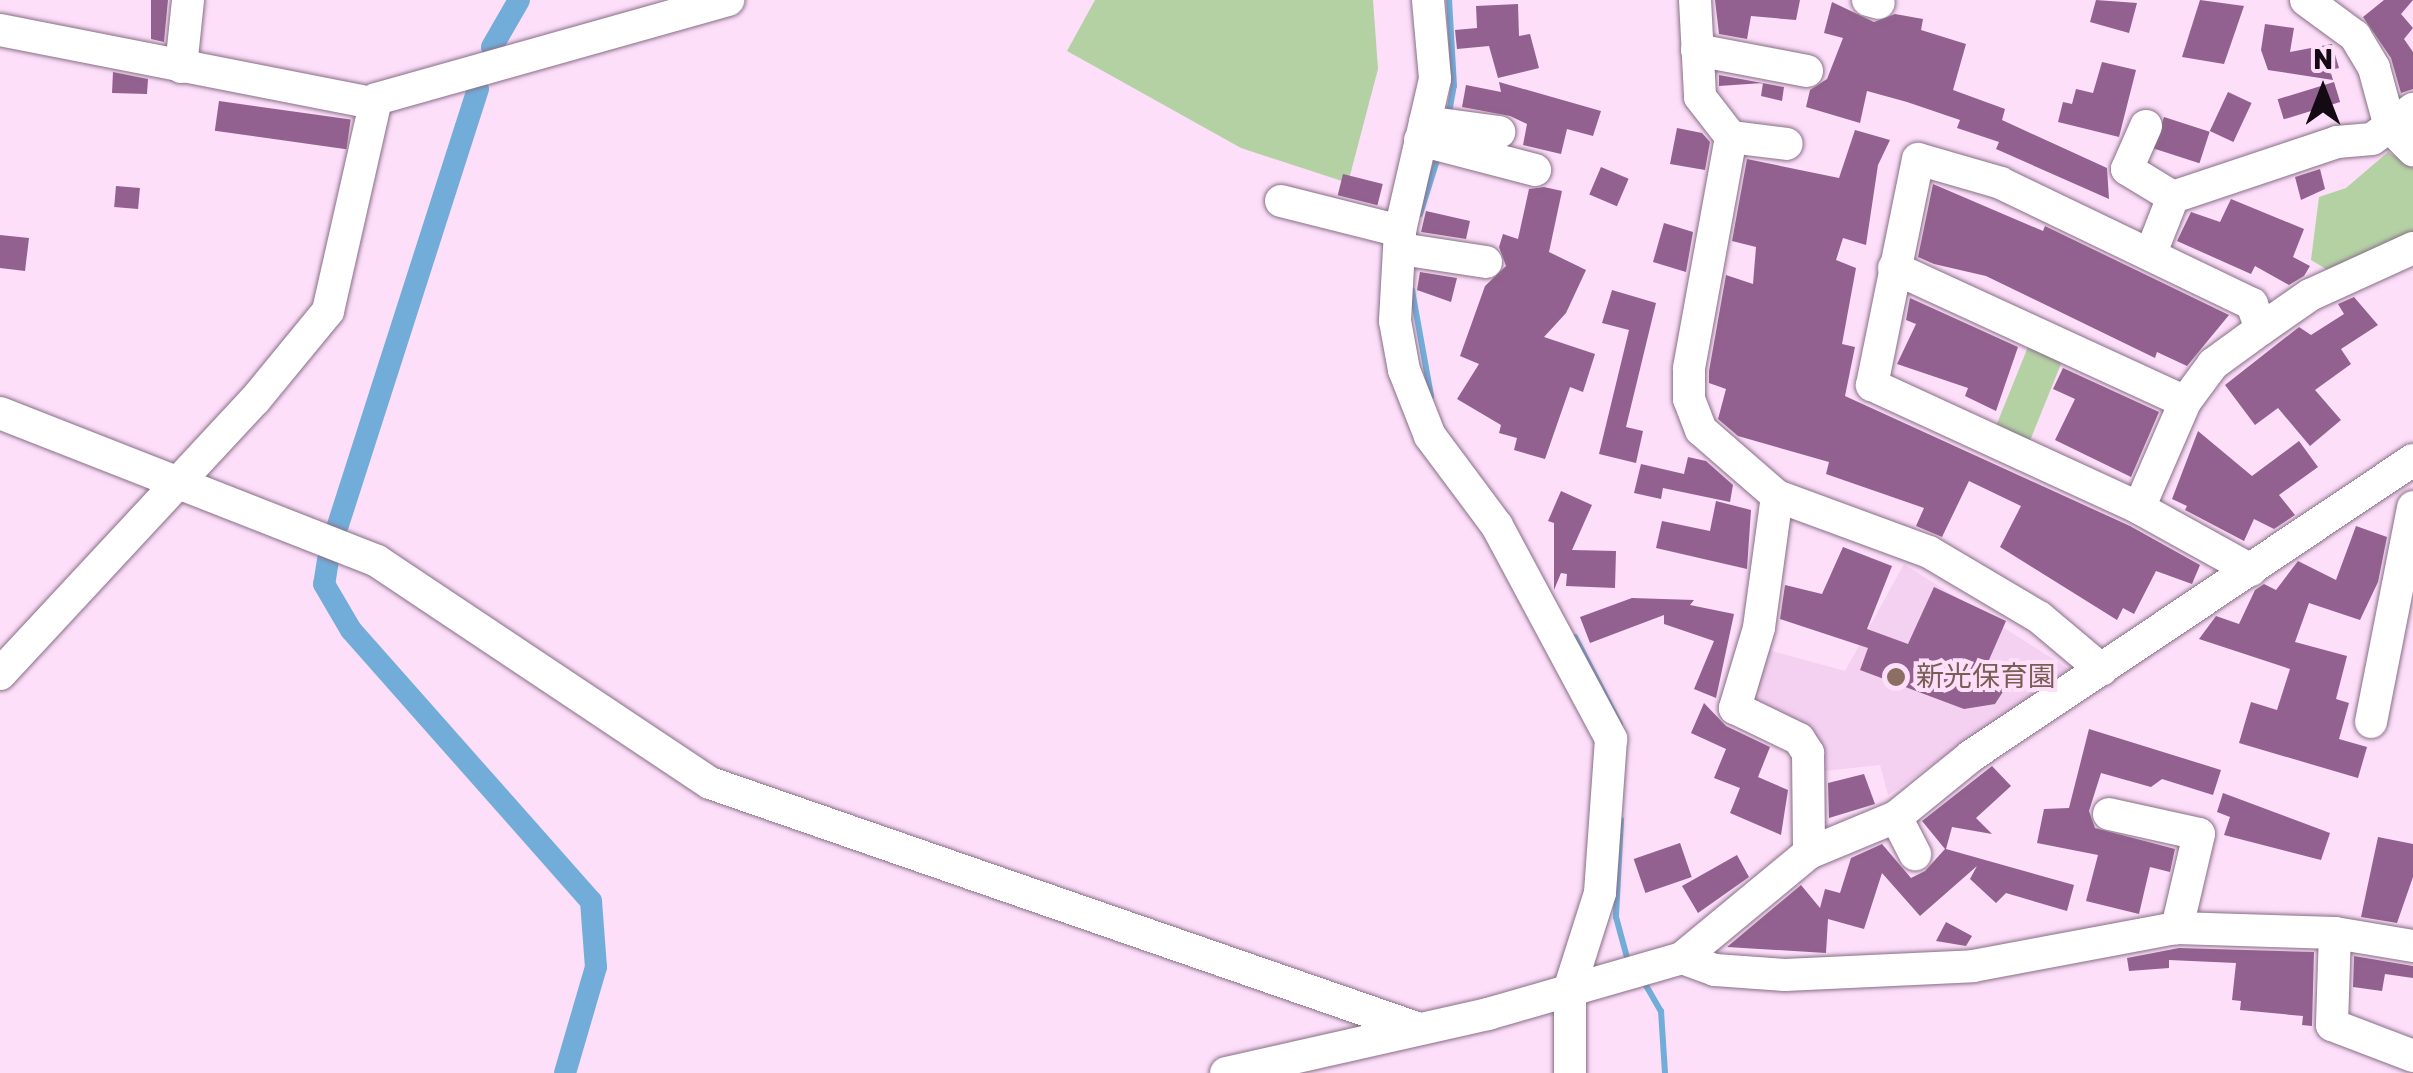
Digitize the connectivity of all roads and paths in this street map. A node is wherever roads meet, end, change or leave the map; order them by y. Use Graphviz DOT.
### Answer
graph roads {
  1 [pos="188,0"];
  2 [pos="728,0"];
  3 [pos="1428,0"];
  4 [pos="1695,0"];
  5 [pos="2306,0"];
  6 [pos="0,30"];
  7 [pos="1697,50"];
  8 [pos="180,67"];
  9 [pos="1807,71"];
  10 [pos="373,103"];
  11 [pos="2146,126"];
  12 [pos="2405,129"];
  13 [pos="1500,132"];
  14 [pos="1437,134"];
  15 [pos="1731,137"];
  16 [pos="1786,144"];
  17 [pos="1535,170"];
  18 [pos="2173,197"];
  19 [pos="1280,201"];
  20 [pos="1400,240"];
  21 [pos="2413,248"];
  22 [pos="2151,253"];
  23 [pos="1486,262"];
  24 [pos="1894,268"];
  25 [pos="2261,329"];
  26 [pos="2186,402"];
  27 [pos="0,413"];
  28 [pos="2413,460"];
  29 [pos="177,484"];
  30 [pos="1777,496"];
  31 [pos="2413,507"];
  32 [pos="2139,508"];
  33 [pos="2251,570"];
  34 [pos="2102,670"];
  35 [pos="0,674"];
  36 [pos="2371,722"];
  37 [pos="2109,814"];
  38 [pos="1896,817"];
  39 [pos="1809,853"];
  40 [pos="1915,854"];
  41 [pos="2178,928"];
  42 [pos="2335,933"];
  43 [pos="2413,946"];
  44 [pos="1682,958"];
  45 [pos="1570,987"];
  46 [pos="1414,1027"];
  47 [pos="2413,1056"];
  48 [pos="1226,1073"];
  49 [pos="1570,1073"];
  1 -- 8 [label="street"];
  2 -- 10 [label="street"];
  3 -- 14 [label="street"];
  4 -- 7 [label="street"];
  5 -- 12 [label="street"];
  6 -- 8 [label="street"];
  7 -- 9 [label="street"];
  7 -- 15 [label="street"];
  8 -- 10 [label="street"];
  10 -- 29 [label="street"];
  11 -- 18 [label="street"];
  12 -- 18 [label="street"];
  13 -- 14 [label="street"];
  14 -- 17 [label="street"];
  14 -- 20 [label="street"];
  15 -- 16 [label="street"];
  15 -- 30 [label="street"];
  18 -- 22 [label="street"];
  19 -- 20 [label="street"];
  20 -- 23 [label="street"];
  20 -- 45 [label="street"];
  21 -- 25 [label="street"];
  22 -- 24 [label="street"];
  22 -- 25 [label="street"];
  24 -- 26 [label="street"];
  24 -- 32 [label="street"];
  25 -- 26 [label="street"];
  26 -- 32 [label="street"];
  27 -- 29 [label="street"];
  28 -- 33 [label="street"];
  29 -- 35 [label="street"];
  29 -- 46 [label="street"];
  30 -- 34 [label="street"];
  30 -- 39 [label="street"];
  31 -- 36 [label="street"];
  32 -- 33 [label="street"];
  33 -- 34 [label="street"];
  34 -- 38 [label="street"];
  37 -- 41 [label="street"];
  38 -- 39 [label="street"];
  38 -- 40 [label="street"];
  39 -- 44 [label="street"];
  41 -- 42 [label="street"];
  41 -- 44 [label="street"];
  42 -- 43 [label="street"];
  42 -- 47 [label="street"];
  44 -- 45 [label="street"];
  45 -- 46 [label="street"];
  45 -- 49 [label="street"];
  46 -- 48 [label="street"];
}
